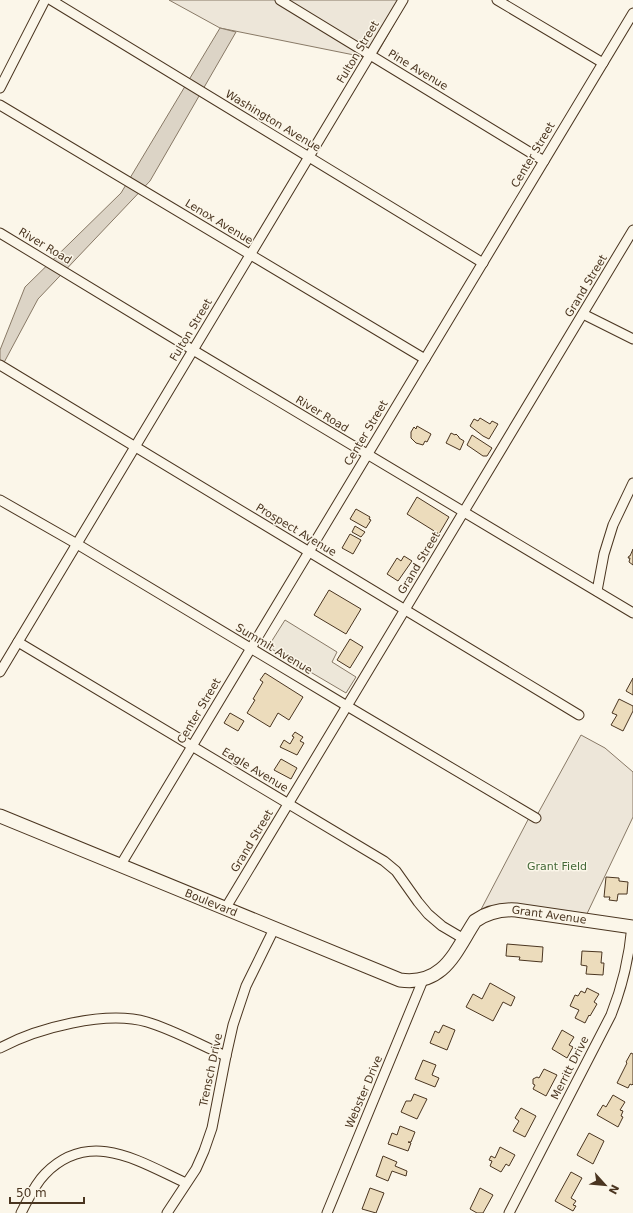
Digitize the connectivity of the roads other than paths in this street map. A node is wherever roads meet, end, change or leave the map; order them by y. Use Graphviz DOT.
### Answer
graph roads {
  1 [pos="45,0"];
  2 [pos="51,0"];
  3 [pos="280,0"];
  4 [pos="403,0"];
  5 [pos="497,0"];
  6 [pos="633,13"];
  7 [pos="370,55"];
  8 [pos="602,63"];
  9 [pos="0,88"];
  10 [pos="0,105"];
  11 [pos="309,157"];
  12 [pos="544,161"];
  13 [pos="633,230"];
  14 [pos="0,233"];
  15 [pos="250,255"];
  16 [pos="483,263"];
  17 [pos="583,314"];
  18 [pos="633,339"];
  19 [pos="193,350"];
  20 [pos="425,359"];
  21 [pos="0,366"];
  22 [pos="134,448"];
  23 [pos="367,455"];
  24 [pos="633,483"];
  25 [pos="0,500"];
  26 [pos="464,512"];
  27 [pos="77,544"];
  28 [pos="309,552"];
  29 [pos="597,591"];
  30 [pos="405,610"];
  31 [pos="633,613"];
  32 [pos="18,642"];
  33 [pos="251,648"];
  34 [pos="3,658"];
  35 [pos="0,672"];
  36 [pos="347,706"];
  37 [pos="579,715"];
  38 [pos="192,746"];
  39 [pos="289,804"];
  40 [pos="0,816"];
  41 [pos="536,818"];
  42 [pos="120,866"];
  43 [pos="226,909"];
  44 [pos="632,927"];
  45 [pos="274,929"];
  46 [pos="464,939"];
  47 [pos="423,980"];
  48 [pos="0,1048"];
  49 [pos="226,1056"];
  50 [pos="186,1183"];
  51 [pos="20,1213"];
  52 [pos="168,1213"];
  53 [pos="327,1213"];
  54 [pos="509,1213"];
  1 -- 9 [label="street"];
  2 -- 11 [label="street, Washington Avenue"];
  3 -- 7 [label="street, Pine Avenue"];
  4 -- 7 [label="street, Fulton Street"];
  5 -- 8 [label="street"];
  6 -- 8 [label="street, Center Street"];
  7 -- 11 [label="street, Fulton Street"];
  7 -- 12 [label="street, Pine Avenue"];
  8 -- 12 [label="street, Center Street"];
  10 -- 15 [label="street, Lenox Avenue"];
  11 -- 15 [label="street, Fulton Street"];
  11 -- 16 [label="street, Washington Avenue"];
  12 -- 16 [label="street, Center Street"];
  13 -- 17 [label="street, Grand Street"];
  14 -- 19 [label="street, River Road"];
  15 -- 19 [label="street, Fulton Street"];
  15 -- 20 [label="street, Lenox Avenue"];
  16 -- 20 [label="street, Center Street"];
  17 -- 18 [label="street"];
  17 -- 26 [label="street, Grand Street"];
  19 -- 22 [label="street, Fulton Street"];
  19 -- 23 [label="street, River Road"];
  20 -- 23 [label="street, Center Street"];
  21 -- 22 [label="street, Prospect Avenue"];
  22 -- 27 [label="street, Fulton Street"];
  22 -- 28 [label="street, Prospect Avenue"];
  23 -- 26 [label="street, River Road"];
  23 -- 28 [label="street, Center Street"];
  24 -- 29 [label="street"];
  25 -- 27 [label="street, Summit Avenue"];
  26 -- 29 [label="street, River Road"];
  26 -- 30 [label="street, Grand Street"];
  27 -- 32 [label="street, Fulton Street"];
  27 -- 33 [label="street, Summit Avenue"];
  28 -- 30 [label="street, Prospect Avenue"];
  28 -- 33 [label="street, Center Street"];
  29 -- 31 [label="street, River Road"];
  30 -- 36 [label="street, Grand Street"];
  30 -- 37 [label="street, Prospect Avenue"];
  32 -- 34 [label="street, Fulton Street"];
  32 -- 38 [label="street, Eagle Avenue"];
  33 -- 36 [label="street, Summit Avenue"];
  33 -- 38 [label="street, Center Street"];
  34 -- 35 [label="street, Fulton Street"];
  36 -- 39 [label="street, Grand Street"];
  36 -- 41 [label="street, Summit Avenue"];
  38 -- 39 [label="street, Eagle Avenue"];
  38 -- 42 [label="street, Center Street"];
  39 -- 43 [label="street, Grand Street"];
  39 -- 46 [label="street, Eagle Avenue"];
  40 -- 42 [label="street, Boulevard"];
  42 -- 43 [label="street, Boulevard"];
  43 -- 45 [label="street, Boulevard"];
  44 -- 46 [label="street, Grant Avenue"];
  44 -- 54 [label="street, Merritt Drive"];
  45 -- 47 [label="street, Boulevard"];
  45 -- 49 [label="street, Trensch Drive"];
  46 -- 47 [label="street, Grant Avenue"];
  47 -- 53 [label="street, Webster Drive"];
  48 -- 49 [label="street"];
  49 -- 50 [label="street, Trensch Drive"];
  50 -- 51 [label="street"];
  50 -- 52 [label="street, Trensch Drive"];
}
